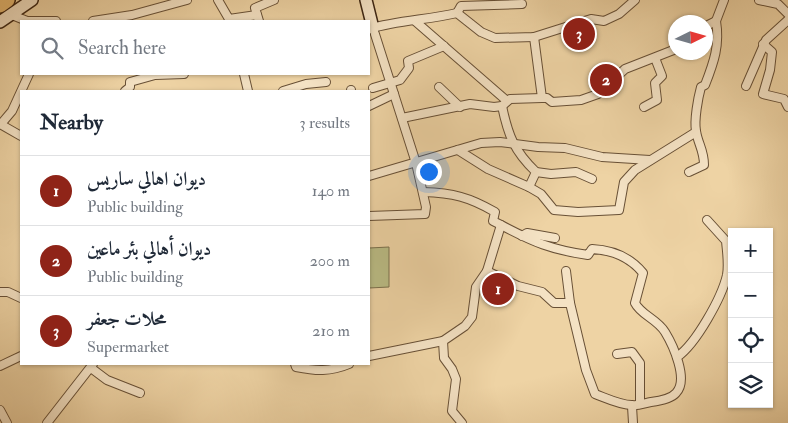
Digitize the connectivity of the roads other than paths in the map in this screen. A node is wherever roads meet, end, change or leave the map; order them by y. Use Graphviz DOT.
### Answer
graph roads {
  1 [pos="7,0"];
  2 [pos="187,0"];
  3 [pos="218,0"];
  4 [pos="274,0"];
  5 [pos="366,0"];
  6 [pos="635,0"];
  7 [pos="724,0"];
  8 [pos="758,0"];
  9 [pos="23,1"];
  10 [pos="781,2"];
  11 [pos="522,4"];
  12 [pos="0,5"];
  13 [pos="0,12"];
  14 [pos="457,13"];
  15 [pos="788,14"];
  16 [pos="12,15"];
  17 [pos="132,18"];
  18 [pos="258,18"];
  19 [pos="24,20"];
  20 [pos="106,20"];
  21 [pos="369,20"];
  22 [pos="788,20"];
  23 [pos="415,21"];
  24 [pos="716,21"];
  25 [pos="0,22"];
  26 [pos="713,22"];
  27 [pos="371,29"];
  28 [pos="534,37"];
  29 [pos="764,44"];
  30 [pos="444,46"];
  31 [pos="668,52"];
  32 [pos="655,58"];
  33 [pos="29,75"];
  34 [pos="155,75"];
  35 [pos="244,75"];
  36 [pos="326,82"];
  37 [pos="390,83"];
  38 [pos="746,86"];
  39 [pos="373,88"];
  40 [pos="439,88"];
  41 [pos="22,90"];
  42 [pos="126,90"];
  43 [pos="248,90"];
  44 [pos="288,90"];
  45 [pos="20,94"];
  46 [pos="394,94"];
  47 [pos="542,98"];
  48 [pos="504,103"];
  49 [pos="370,106"];
  50 [pos="644,106"];
  51 [pos="460,107"];
  52 [pos="788,107"];
  53 [pos="402,118"];
  54 [pos="0,124"];
  55 [pos="696,132"];
  56 [pos="20,135"];
  57 [pos="512,144"];
  58 [pos="458,150"];
  59 [pos="650,160"];
  60 [pos="416,163"];
  61 [pos="536,172"];
  62 [pos="689,172"];
  63 [pos="370,176"];
  64 [pos="592,178"];
  65 [pos="529,187"];
  66 [pos="423,192"];
  67 [pos="370,216"];
  68 [pos="707,220"];
  69 [pos="501,225"];
  70 [pos="522,236"];
  71 [pos="555,238"];
  72 [pos="487,271"];
  73 [pos="566,271"];
  74 [pos="0,292"];
  75 [pos="20,298"];
  76 [pos="570,303"];
  77 [pos="443,341"];
  78 [pos="617,354"];
  79 [pos="20,356"];
  80 [pos="370,356"];
  81 [pos="677,357"];
  82 [pos="295,365"];
  83 [pos="347,365"];
  84 [pos="0,366"];
  85 [pos="92,366"];
  86 [pos="140,393"];
  87 [pos="636,405"];
  88 [pos="0,410"];
  89 [pos="7,423"];
  90 [pos="47,423"];
  91 [pos="462,423"];
  92 [pos="633,423"];
  1 -- 12 [label="highway"];
  2 -- 17 [label="street"];
  3 -- 18 [label="street"];
  4 -- 18 [label="street"];
  5 -- 21 [label="main road"];
  6 -- 28 [label="street"];
  7 -- 24 [label="street"];
  8 -- 10 [label="street"];
  9 -- 13 [label="main road"];
  9 -- 16 [label="main road"];
  10 -- 15 [label="street"];
  11 -- 14 [label="street"];
  14 -- 23 [label="street"];
  14 -- 28 [label="street"];
  16 -- 19 [label="street"];
  16 -- 25 [label="main road"];
  17 -- 20 [label="street"];
  22 -- 29 [label="street"];
  23 -- 27 [label="street"];
  23 -- 30 [label="street"];
  24 -- 26 [label="street"];
  24 -- 55 [label="street"];
  27 -- 37 [label="street"];
  28 -- 47 [label="street"];
  29 -- 38 [label="street"];
  29 -- 52 [label="street"];
  30 -- 37 [label="street"];
  30 -- 48 [label="street"];
  31 -- 32 [label="street"];
  32 -- 47 [label="street"];
  32 -- 50 [label="street"];
  33 -- 41 [label="street"];
  34 -- 42 [label="street"];
  35 -- 43 [label="street"];
  36 -- 44 [label="street"];
  37 -- 39 [label="street"];
  37 -- 46 [label="street"];
  40 -- 51 [label="street"];
  45 -- 54 [label="street"];
  46 -- 49 [label="street"];
  46 -- 53 [label="street"];
  47 -- 48 [label="street"];
  48 -- 51 [label="street"];
  48 -- 57 [label="street"];
  51 -- 53 [label="street"];
  53 -- 60 [label="street"];
  54 -- 56 [label="street"];
  55 -- 59 [label="street"];
  55 -- 62 [label="street"];
  57 -- 58 [label="street"];
  57 -- 59 [label="street"];
  57 -- 61 [label="street"];
  58 -- 60 [label="street"];
  58 -- 65 [label="street"];
  59 -- 65 [label="street"];
  60 -- 63 [label="street"];
  60 -- 66 [label="street"];
  61 -- 64 [label="street"];
  61 -- 65 [label="street"];
  66 -- 67 [label="street"];
  66 -- 69 [label="street"];
  68 -- 81 [label="street"];
  69 -- 70 [label="street"];
  69 -- 72 [label="street"];
  70 -- 71 [label="street"];
  70 -- 81 [label="street"];
  72 -- 76 [label="street"];
  72 -- 77 [label="street"];
  73 -- 76 [label="street"];
  74 -- 75 [label="street"];
  76 -- 87 [label="street"];
  77 -- 80 [label="street"];
  77 -- 91 [label="street"];
  78 -- 87 [label="street"];
  79 -- 84 [label="street"];
  81 -- 87 [label="street"];
  82 -- 83 [label="street"];
  85 -- 86 [label="street"];
  85 -- 90 [label="street"];
  87 -- 92 [label="street"];
  88 -- 89 [label="street"];
}
